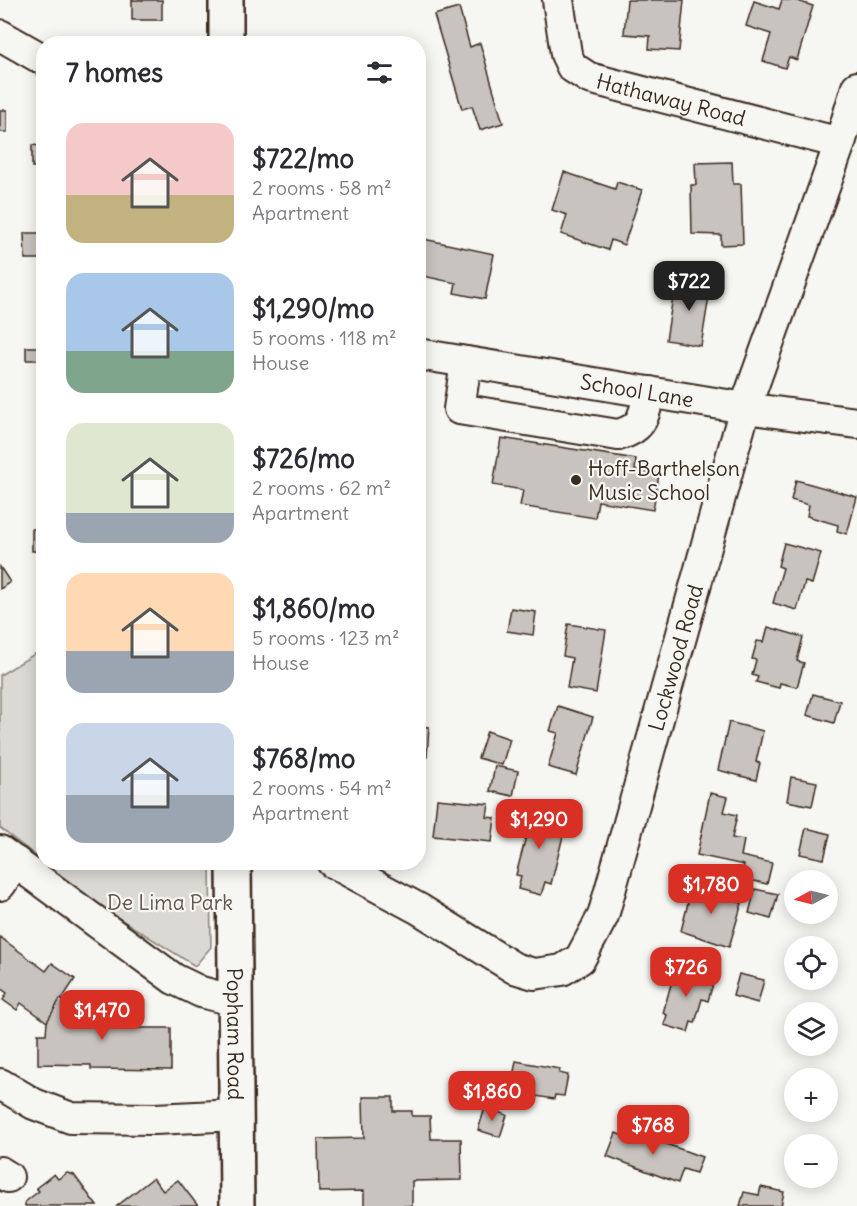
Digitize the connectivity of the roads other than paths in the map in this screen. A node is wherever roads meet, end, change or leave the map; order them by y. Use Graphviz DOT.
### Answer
graph roads {
  1 [pos="226,0"];
  2 [pos="558,0"];
  3 [pos="0,35"];
  4 [pos="226,36"];
  5 [pos="36,55"];
  6 [pos="857,87"];
  7 [pos="840,143"];
  8 [pos="426,355"];
  9 [pos="466,362"];
  10 [pos="600,384"];
  11 [pos="650,392"];
  12 [pos="745,408"];
  13 [pos="857,423"];
  14 [pos="592,430"];
  15 [pos="5,866"];
  16 [pos="234,870"];
  17 [pos="347,870"];
  18 [pos="236,1001"];
  19 [pos="0,1084"];
  20 [pos="237,1116"];
  21 [pos="237,1206"];
  1 -- 4 [label="main road"];
  2 -- 7 [label="street, Hathaway Road"];
  3 -- 5 [label="street"];
  6 -- 7 [label="street, Lockwood Road"];
  7 -- 12 [label="street, Lockwood Road"];
  8 -- 9 [label="street, School Lane"];
  9 -- 10 [label="street, School Lane"];
  9 -- 14 [label="street"];
  10 -- 11 [label="street, School Lane"];
  10 -- 14 [label="street"];
  11 -- 12 [label="street, School Lane"];
  11 -- 14 [label="street"];
  12 -- 13 [label="street, School Lane"];
  12 -- 17 [label="street, Lockwood Road"];
  15 -- 18 [label="street"];
  16 -- 18 [label="main road, Popham Road"];
  18 -- 20 [label="main road, Popham Road"];
  19 -- 20 [label="street"];
  20 -- 21 [label="main road, Popham Road"];
}
